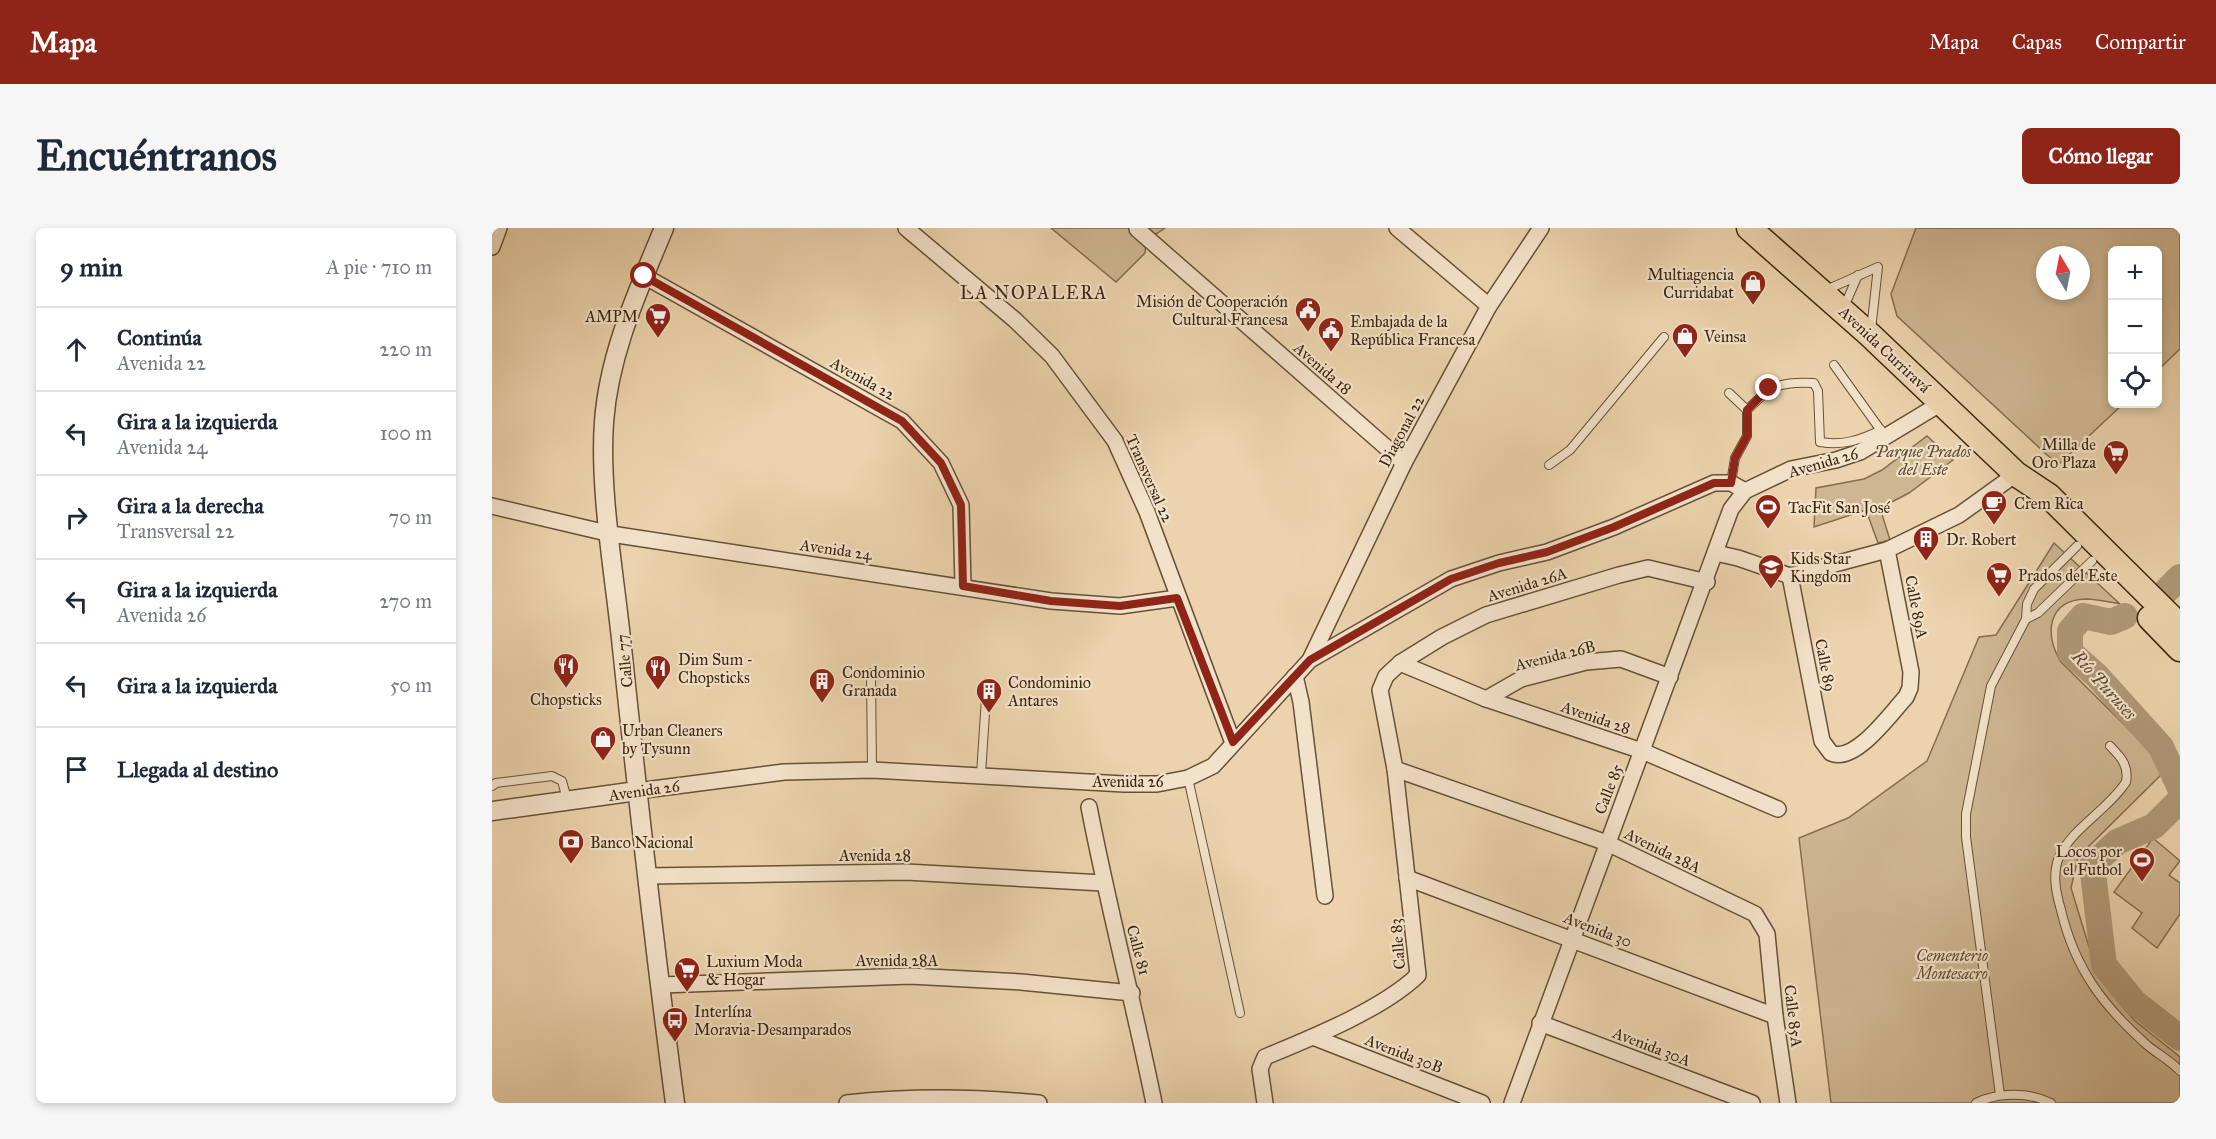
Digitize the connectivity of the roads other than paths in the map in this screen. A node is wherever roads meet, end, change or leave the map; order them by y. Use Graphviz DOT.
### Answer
graph roads {
  1 [pos="499,228"];
  2 [pos="664,228"];
  3 [pos="906,228"];
  4 [pos="1397,228"];
  5 [pos="1541,228"];
  6 [pos="1749,228"];
  7 [pos="1137,229"];
  8 [pos="492,247"];
  9 [pos="1858,275"];
  10 [pos="644,276"];
  11 [pos="1823,292"];
  12 [pos="1489,306"];
  13 [pos="1842,309"];
  14 [pos="1870,335"];
  15 [pos="1664,337"];
  16 [pos="1834,365"];
  17 [pos="1729,393"];
  18 [pos="1943,402"];
  19 [pos="1747,410"];
  20 [pos="1884,434"];
  21 [pos="1404,464"];
  22 [pos="1549,465"];
  23 [pos="2016,474"];
  24 [pos="1731,483"];
  25 [pos="1745,491"];
  26 [pos="492,506"];
  27 [pos="611,534"];
  28 [pos="1887,550"];
  29 [pos="1716,553"];
  30 [pos="2084,553"];
  31 [pos="1790,576"];
  32 [pos="1707,582"];
  33 [pos="963,586"];
  34 [pos="1177,598"];
  35 [pos="2026,620"];
  36 [pos="2180,626"];
  37 [pos="2180,649"];
  38 [pos="1310,660"];
  39 [pos="1400,663"];
  40 [pos="871,673"];
  41 [pos="1295,676"];
  42 [pos="1670,677"];
  43 [pos="987,683"];
  44 [pos="1380,690"];
  45 [pos="1486,699"];
  46 [pos="1233,742"];
  47 [pos="2110,746"];
  48 [pos="1642,751"];
  49 [pos="1836,755"];
  50 [pos="1395,769"];
  51 [pos="872,770"];
  52 [pos="981,774"];
  53 [pos="1188,778"];
  54 [pos="492,786"];
  55 [pos="637,791"];
  56 [pos="567,801"];
  57 [pos="1089,807"];
  58 [pos="1779,809"];
  59 [pos="492,811"];
  60 [pos="1607,843"];
  61 [pos="647,876"];
  62 [pos="1407,878"];
  63 [pos="1103,883"];
  64 [pos="1324,896"];
  65 [pos="1767,934"];
  66 [pos="1571,938"];
  67 [pos="662,985"];
  68 [pos="1131,993"];
  69 [pos="1240,1012"];
  70 [pos="1775,1016"];
  71 [pos="1540,1023"];
  72 [pos="1313,1037"];
  73 [pos="2180,1071"];
  74 [pos="2000,1095"];
  75 [pos="675,1103"];
  76 [pos="847,1103"];
  77 [pos="1039,1103"];
  78 [pos="1154,1103"];
  79 [pos="1265,1103"];
  80 [pos="1482,1103"];
  81 [pos="1512,1103"];
  82 [pos="1752,1103"];
  83 [pos="1788,1103"];
  84 [pos="1976,1103"];
  85 [pos="2050,1103"];
  1 -- 8 [label="street"];
  2 -- 10 [label="street, Calle 77"];
  3 -- 34 [label="street, Transversal 22"];
  4 -- 12 [label="street"];
  5 -- 12 [label="street, Diagonal 22"];
  6 -- 11 [label="highway, Avenida Curriravá"];
  7 -- 21 [label="street, Avenida 18"];
  9 -- 11 [label="lane"];
  9 -- 13 [label="lane"];
  9 -- 14 [label="lane"];
  10 -- 27 [label="street, Calle 77"];
  10 -- 33 [label="street, Avenida 22"];
  11 -- 13 [label="highway, Avenida Curriravá"];
  12 -- 21 [label="street, Diagonal 22"];
  13 -- 14 [label="highway, Avenida Curriravá"];
  14 -- 18 [label="highway, Avenida Curriravá"];
  15 -- 22 [label="lane"];
  16 -- 20 [label="lane"];
  17 -- 19 [label="lane"];
  18 -- 20 [label="street, Avenida 26"];
  18 -- 23 [label="highway, Avenida Curriravá"];
  19 -- 20 [label="lane"];
  19 -- 24 [label="lane"];
  20 -- 25 [label="street, Avenida 26"];
  21 -- 38 [label="street, Diagonal 22"];
  23 -- 28 [label="street"];
  23 -- 30 [label="highway, Avenida Curriravá"];
  23 -- 36 [label="highway, Avenida Curriravá"];
  24 -- 25 [label="street"];
  24 -- 38 [label="street, Avenida 26"];
  25 -- 29 [label="street, Calle 85"];
  26 -- 27 [label="street, Avenida 24"];
  27 -- 33 [label="street, Avenida 24"];
  27 -- 55 [label="street, Calle 77"];
  28 -- 31 [label="street"];
  28 -- 49 [label="street, Calle 89A"];
  29 -- 31 [label="street"];
  29 -- 32 [label="street, Calle 85"];
  30 -- 35 [label="lane"];
  30 -- 35 [label="lane"];
  30 -- 37 [label="highway, Avenida Curriravá"];
  31 -- 49 [label="street, Calle 89"];
  32 -- 39 [label="street, Avenida 26A"];
  32 -- 42 [label="street, Calle 85"];
  33 -- 34 [label="street, Avenida 24"];
  34 -- 46 [label="street, Transversal 22"];
  35 -- 74 [label="lane"];
  38 -- 41 [label="street, Avenida 26"];
  39 -- 44 [label="street, Avenida 26A"];
  39 -- 45 [label="street, Avenida 28"];
  40 -- 51 [label="lane"];
  41 -- 46 [label="street, Avenida 26"];
  41 -- 64 [label="street"];
  42 -- 45 [label="street, Avenida 26B"];
  42 -- 48 [label="street, Calle 85"];
  43 -- 52 [label="lane"];
  44 -- 50 [label="street, Calle 83"];
  45 -- 48 [label="street, Avenida 28"];
  46 -- 53 [label="street, Avenida 26"];
  47 -- 73 [label="lane"];
  48 -- 58 [label="street, Avenida 28"];
  48 -- 60 [label="street, Calle 85"];
  50 -- 60 [label="street, Avenida 28A"];
  50 -- 62 [label="street, Calle 83"];
  51 -- 52 [label="street, Avenida 26"];
  51 -- 55 [label="street, Avenida 26"];
  52 -- 53 [label="street, Avenida 26"];
  53 -- 69 [label="lane"];
  54 -- 56 [label="lane"];
  55 -- 56 [label="street, Avenida 26"];
  55 -- 61 [label="street, Calle 77"];
  56 -- 59 [label="street, Avenida 26"];
  57 -- 63 [label="street, Calle 81"];
  60 -- 65 [label="street, Avenida 28A"];
  60 -- 66 [label="street, Calle 85"];
  61 -- 63 [label="street, Avenida 28"];
  61 -- 67 [label="street, Calle 77"];
  62 -- 66 [label="street, Avenida 30"];
  62 -- 72 [label="street, Calle 83"];
  63 -- 68 [label="street, Calle 81"];
  65 -- 70 [label="street, Calle 85A"];
  66 -- 70 [label="street, Avenida 30"];
  66 -- 71 [label="street, Calle 85"];
  67 -- 68 [label="street, Avenida 28A"];
  67 -- 75 [label="street, Calle 77"];
  68 -- 78 [label="street, Calle 81"];
  70 -- 83 [label="street, Calle 85A"];
  71 -- 81 [label="street, Calle 85"];
  71 -- 82 [label="street, Avenida 30A"];
  72 -- 79 [label="street, Calle 83"];
  72 -- 80 [label="street, Avenida 30B"];
  74 -- 84 [label="lane"];
  74 -- 85 [label="lane"];
  76 -- 77 [label="street"];
}
